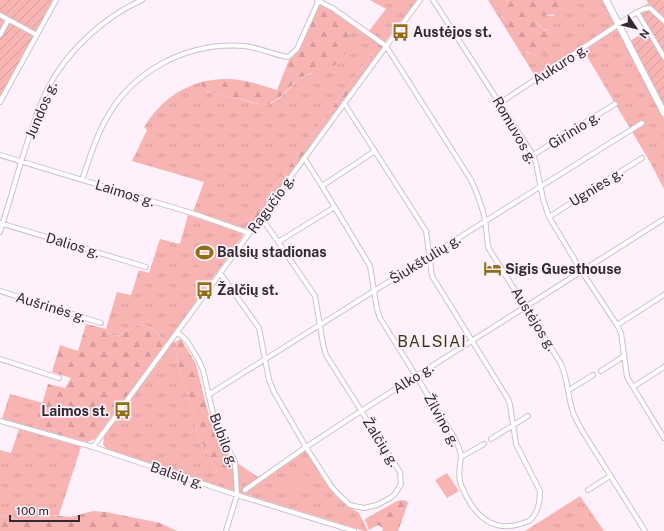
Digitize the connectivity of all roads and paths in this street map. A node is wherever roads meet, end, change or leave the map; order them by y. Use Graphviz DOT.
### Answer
graph roads {
  1 [pos="56,0"];
  2 [pos="318,0"];
  3 [pos="420,0"];
  4 [pos="433,0"];
  5 [pos="606,0"];
  6 [pos="139,1"];
  7 [pos="637,12"];
  8 [pos="0,15"];
  9 [pos="8,20"];
  10 [pos="664,21"];
  11 [pos="619,24"];
  12 [pos="0,35"];
  13 [pos="37,35"];
  14 [pos="386,46"];
  15 [pos="664,57"];
  16 [pos="0,102"];
  17 [pos="344,103"];
  18 [pos="500,103"];
  19 [pos="615,104"];
  20 [pos="664,112"];
  21 [pos="642,123"];
  22 [pos="375,151"];
  23 [pos="0,155"];
  24 [pos="533,156"];
  25 [pos="304,158"];
  26 [pos="642,158"];
  27 [pos="22,162"];
  28 [pos="82,180"];
  29 [pos="322,186"];
  30 [pos="541,186"];
  31 [pos="335,207"];
  32 [pos="262,217"];
  33 [pos="549,217"];
  34 [pos="664,219"];
  35 [pos="485,221"];
  36 [pos="1,223"];
  37 [pos="0,232"];
  38 [pos="249,233"];
  39 [pos="278,242"];
  40 [pos="428,257"];
  41 [pos="146,267"];
  42 [pos="582,272"];
  43 [pos="220,273"];
  44 [pos="374,290"];
  45 [pos="0,291"];
  46 [pos="664,294"];
  47 [pos="526,306"];
  48 [pos="101,322"];
  49 [pos="320,325"];
  50 [pos="617,325"];
  51 [pos="177,332"];
  52 [pos="472,342"];
  53 [pos="624,356"];
  54 [pos="0,359"];
  55 [pos="264,359"];
  56 [pos="664,367"];
  57 [pos="601,371"];
  58 [pos="593,375"];
  59 [pos="416,376"];
  60 [pos="59,378"];
  61 [pos="633,387"];
  62 [pos="569,390"];
  63 [pos="208,395"];
  64 [pos="361,411"];
  65 [pos="528,416"];
  66 [pos="0,421"];
  67 [pos="513,426"];
  68 [pos="664,438"];
  69 [pos="491,439"];
  70 [pos="484,444"];
  71 [pos="306,446"];
  72 [pos="93,447"];
  73 [pos="461,457"];
  74 [pos="610,476"];
  75 [pos="245,490"];
  76 [pos="588,490"];
  77 [pos="237,495"];
  78 [pos="227,531"];
  79 [pos="354,531"];
  80 [pos="645,531"];
  1 -- 13 [label="street"];
  2 -- 14 [label="street"];
  2 -- 28 [label="street"];
  3 -- 14 [label="street, Ragučio g."];
  4 -- 18 [label="street, Romuvos g."];
  5 -- 11 [label="main road"];
  6 -- 27 [label="street, Jundos g."];
  7 -- 10 [label="street"];
  7 -- 11 [label="street, Aukuro g."];
  7 -- 15 [label="street"];
  8 -- 9 [label="street"];
  9 -- 12 [label="street"];
  9 -- 13 [label="street"];
  11 -- 18 [label="street, Aukuro g."];
  11 -- 20 [label="main road"];
  13 -- 16 [label="street"];
  14 -- 17 [label="street, Ragučio g."];
  14 -- 35 [label="street, Austėjos g."];
  17 -- 22 [label="street, Žilvino g."];
  17 -- 25 [label="street, Ragučio g."];
  18 -- 24 [label="street, Romuvos g."];
  19 -- 24 [label="street, Girinio g."];
  21 -- 30 [label="street, Šiukštulių g."];
  22 -- 29 [label="street"];
  22 -- 40 [label="street, Žilvino g."];
  23 -- 27 [label="street, Laimos g."];
  24 -- 30 [label="street, Romuvos g."];
  25 -- 29 [label="street, Žilvino g."];
  25 -- 32 [label="street, Ragučio g."];
  26 -- 33 [label="street, Ugnies g."];
  27 -- 28 [label="street, Laimos g."];
  27 -- 36 [label="street, Jundos g."];
  28 -- 38 [label="street, Laimos g."];
  29 -- 31 [label="street, Žilvino g."];
  30 -- 33 [label="street, Romuvos g."];
  30 -- 35 [label="street, Šiukštulių g."];
  31 -- 39 [label="street"];
  31 -- 44 [label="street, Žilvino g."];
  32 -- 38 [label="street, Ragučio g."];
  32 -- 39 [label="street, Žalčių g."];
  33 -- 42 [label="street, Romuvos g."];
  34 -- 42 [label="street, Alko g."];
  35 -- 40 [label="street, Šiukštulių g."];
  35 -- 47 [label="street, Austėjos g."];
  36 -- 37 [label="street, Jundos g."];
  36 -- 41 [label="street, Dalios g."];
  38 -- 43 [label="street, Ragučio g."];
  39 -- 49 [label="street, Žalčių g."];
  40 -- 44 [label="street, Šiukštulių g."];
  40 -- 52 [label="street, Žilvino g."];
  42 -- 47 [label="street, Alko g."];
  42 -- 50 [label="street, Romuvos g."];
  43 -- 51 [label="street, Ragučio g."];
  43 -- 55 [label="street, Žalčių g."];
  44 -- 49 [label="street, Šiukštulių g."];
  44 -- 59 [label="street, Žilvino g."];
  45 -- 48 [label="street, Aušrinės g."];
  46 -- 50 [label="street"];
  47 -- 52 [label="street, Alko g."];
  47 -- 62 [label="street, Austėjos g."];
  49 -- 55 [label="street, Šiukštulių g."];
  49 -- 64 [label="street, Žalčių g."];
  50 -- 53 [label="street, Romuvos g."];
  51 -- 63 [label="street, Bubilo g."];
  51 -- 72 [label="street, Ragučio g."];
  52 -- 59 [label="street, Alko g."];
  52 -- 67 [label="street, Žilvino g."];
  53 -- 57 [label="street"];
  53 -- 61 [label="street, Romuvos g."];
  54 -- 60 [label="street"];
  55 -- 63 [label="street, Šiukštulių g."];
  55 -- 71 [label="street, Žalčių g."];
  56 -- 61 [label="street"];
  58 -- 62 [label="street"];
  59 -- 64 [label="street, Alko g."];
  59 -- 73 [label="street, Žilvino g."];
  61 -- 68 [label="street, Romuvos g."];
  62 -- 74 [label="street, Austėjos g."];
  63 -- 77 [label="street, Bubilo g."];
  64 -- 71 [label="street, Alko g."];
  64 -- 71 [label="street, Žalčių g."];
  65 -- 67 [label="street"];
  66 -- 72 [label="street, Balsių g."];
  67 -- 69 [label="street"];
  67 -- 73 [label="street, Žilvino g."];
  70 -- 73 [label="street"];
  71 -- 75 [label="street, Alko g."];
  72 -- 77 [label="street, Balsių g."];
  74 -- 76 [label="street"];
  74 -- 80 [label="street, Austėjos g."];
  77 -- 78 [label="street, Bubilo g."];
  77 -- 79 [label="street, Balsių g."];
}
